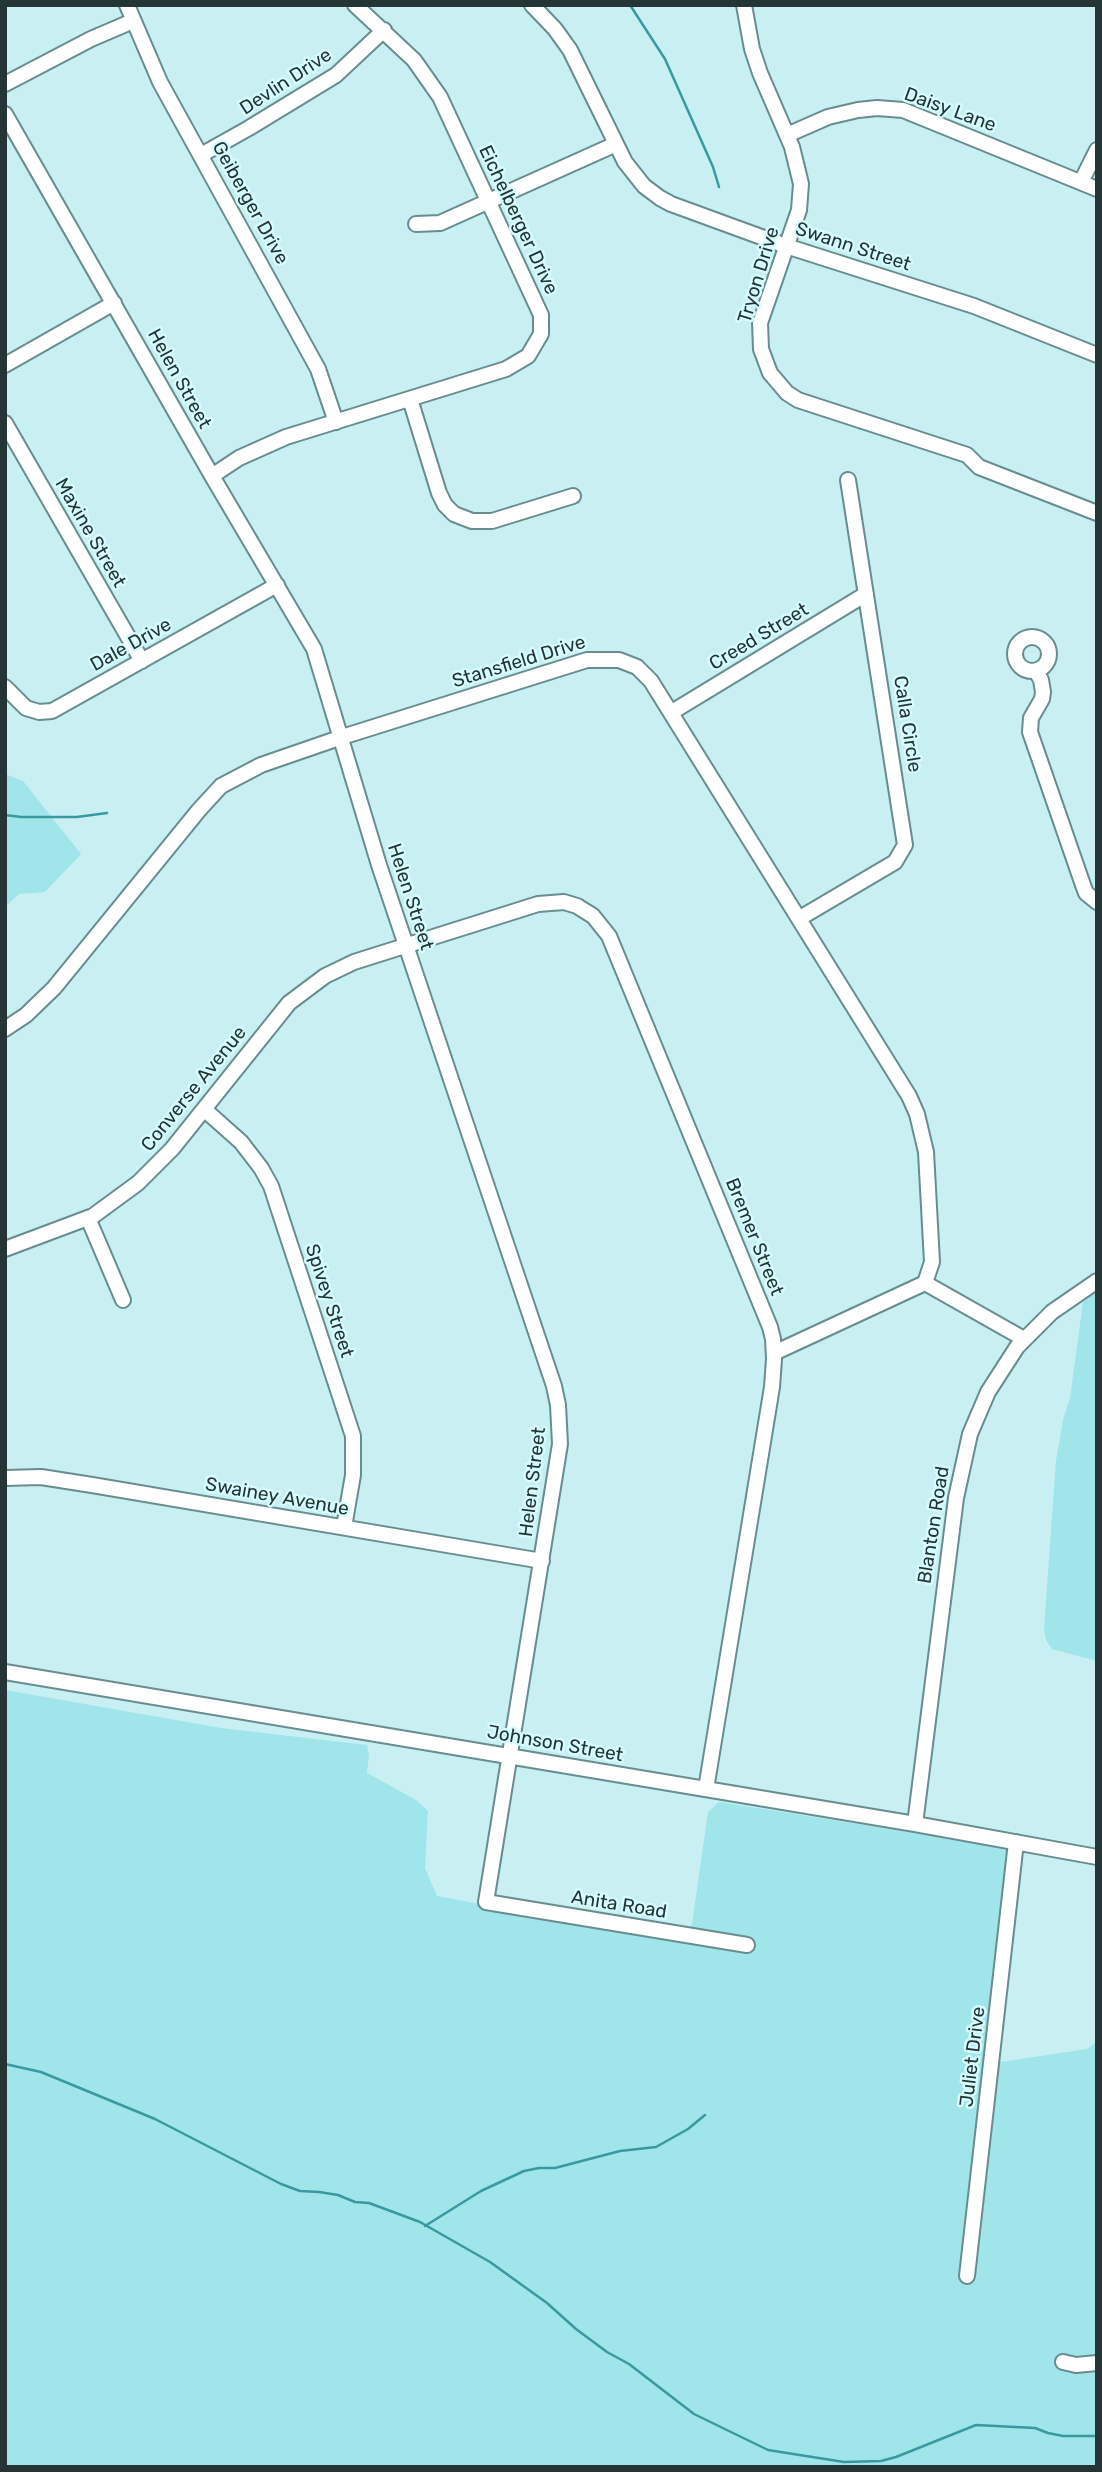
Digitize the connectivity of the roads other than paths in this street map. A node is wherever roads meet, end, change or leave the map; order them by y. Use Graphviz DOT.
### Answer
graph roads {
  1 [pos="127,5"];
  2 [pos="355,5"];
  3 [pos="532,5"];
  4 [pos="744,5"];
  5 [pos="133,21"];
  6 [pos="384,30"];
  7 [pos="5,83"];
  8 [pos="5,114"];
  9 [pos="787,135"];
  10 [pos="616,145"];
  11 [pos="1097,150"];
  12 [pos="201,155"];
  13 [pos="1081,182"];
  14 [pos="1097,189"];
  15 [pos="488,201"];
  16 [pos="416,224"];
  17 [pos="786,246"];
  18 [pos="114,303"];
  19 [pos="1097,355"];
  20 [pos="5,365"];
  21 [pos="410,399"];
  22 [pos="336,422"];
  23 [pos="5,423"];
  24 [pos="212,476"];
  25 [pos="848,480"];
  26 [pos="573,496"];
  27 [pos="1097,513"];
  28 [pos="277,585"];
  29 [pos="866,594"];
  30 [pos="142,661"];
  31 [pos="1036,671"];
  32 [pos="5,687"];
  33 [pos="672,712"];
  34 [pos="342,737"];
  35 [pos="1097,902"];
  36 [pos="800,918"];
  37 [pos="406,947"];
  38 [pos="5,1030"];
  39 [pos="205,1110"];
  40 [pos="88,1218"];
  41 [pos="5,1249"];
  42 [pos="1097,1281"];
  43 [pos="925,1283"];
  44 [pos="123,1300"];
  45 [pos="1024,1339"];
  46 [pos="774,1353"];
  47 [pos="5,1478"];
  48 [pos="344,1527"];
  49 [pos="542,1561"];
  50 [pos="5,1672"];
  51 [pos="510,1756"];
  52 [pos="706,1789"];
  53 [pos="915,1824"];
  54 [pos="1016,1842"];
  55 [pos="1097,1857"];
  56 [pos="486,1902"];
  57 [pos="747,1945"];
  58 [pos="967,2276"];
  59 [pos="1063,2362"];
  60 [pos="1097,2363"];
  1 -- 5 [label="street, Geiberger Drive"];
  2 -- 6 [label="street, Eichelberger Drive"];
  3 -- 10 [label="street, Swann Street"];
  4 -- 9 [label="street, Tryon Drive"];
  5 -- 7 [label="street"];
  5 -- 12 [label="street, Geiberger Drive"];
  6 -- 12 [label="street, Devlin Drive"];
  6 -- 15 [label="street, Eichelberger Drive"];
  8 -- 18 [label="street, Helen Street"];
  9 -- 13 [label="street, Daisy Lane"];
  9 -- 17 [label="street, Tryon Drive"];
  10 -- 15 [label="street"];
  10 -- 17 [label="street, Swann Street"];
  11 -- 13 [label="street"];
  12 -- 22 [label="street, Geiberger Drive"];
  13 -- 14 [label="street, Daisy Lane"];
  15 -- 16 [label="street"];
  15 -- 21 [label="street, Eichelberger Drive"];
  17 -- 19 [label="street, Swann Street"];
  17 -- 27 [label="street, Tryon Drive"];
  18 -- 20 [label="street"];
  18 -- 24 [label="street, Helen Street"];
  21 -- 22 [label="street, Eichelberger Drive"];
  21 -- 26 [label="street"];
  22 -- 24 [label="street, Eichelberger Drive"];
  23 -- 30 [label="street, Maxine Street"];
  24 -- 28 [label="street, Helen Street"];
  25 -- 29 [label="street, Calla Circle"];
  28 -- 30 [label="street, Dale Drive"];
  28 -- 34 [label="street, Helen Street"];
  29 -- 33 [label="street, Creed Street"];
  29 -- 36 [label="street, Calla Circle"];
  30 -- 32 [label="street, Dale Drive"];
  31 -- 35 [label="street"];
  33 -- 34 [label="street, Stansfield Drive"];
  33 -- 36 [label="street, Stansfield Drive"];
  34 -- 37 [label="street, Helen Street"];
  34 -- 38 [label="street, Stansfield Drive"];
  36 -- 43 [label="street, Stansfield Drive"];
  37 -- 39 [label="street, Converse Avenue"];
  37 -- 46 [label="street, Bremer Street"];
  37 -- 49 [label="street, Helen Street"];
  39 -- 40 [label="street, Converse Avenue"];
  39 -- 48 [label="street, Spivey Street"];
  40 -- 41 [label="street, Converse Avenue"];
  40 -- 44 [label="street"];
  42 -- 45 [label="street, Blanton Road"];
  43 -- 45 [label="street"];
  43 -- 46 [label="street"];
  45 -- 53 [label="street, Blanton Road"];
  46 -- 52 [label="street, Bremer Street"];
  47 -- 48 [label="street, Swainey Avenue"];
  48 -- 49 [label="street, Swainey Avenue"];
  49 -- 51 [label="street, Helen Street"];
  50 -- 51 [label="street, Johnson Street"];
  51 -- 52 [label="street, Johnson Street"];
  51 -- 56 [label="street, Helen Street"];
  52 -- 53 [label="street, Johnson Street"];
  53 -- 54 [label="street, Johnson Street"];
  54 -- 55 [label="street, Johnson Street"];
  54 -- 58 [label="street, Juliet Drive"];
  56 -- 57 [label="street, Anita Road"];
  59 -- 60 [label="street"];
}
